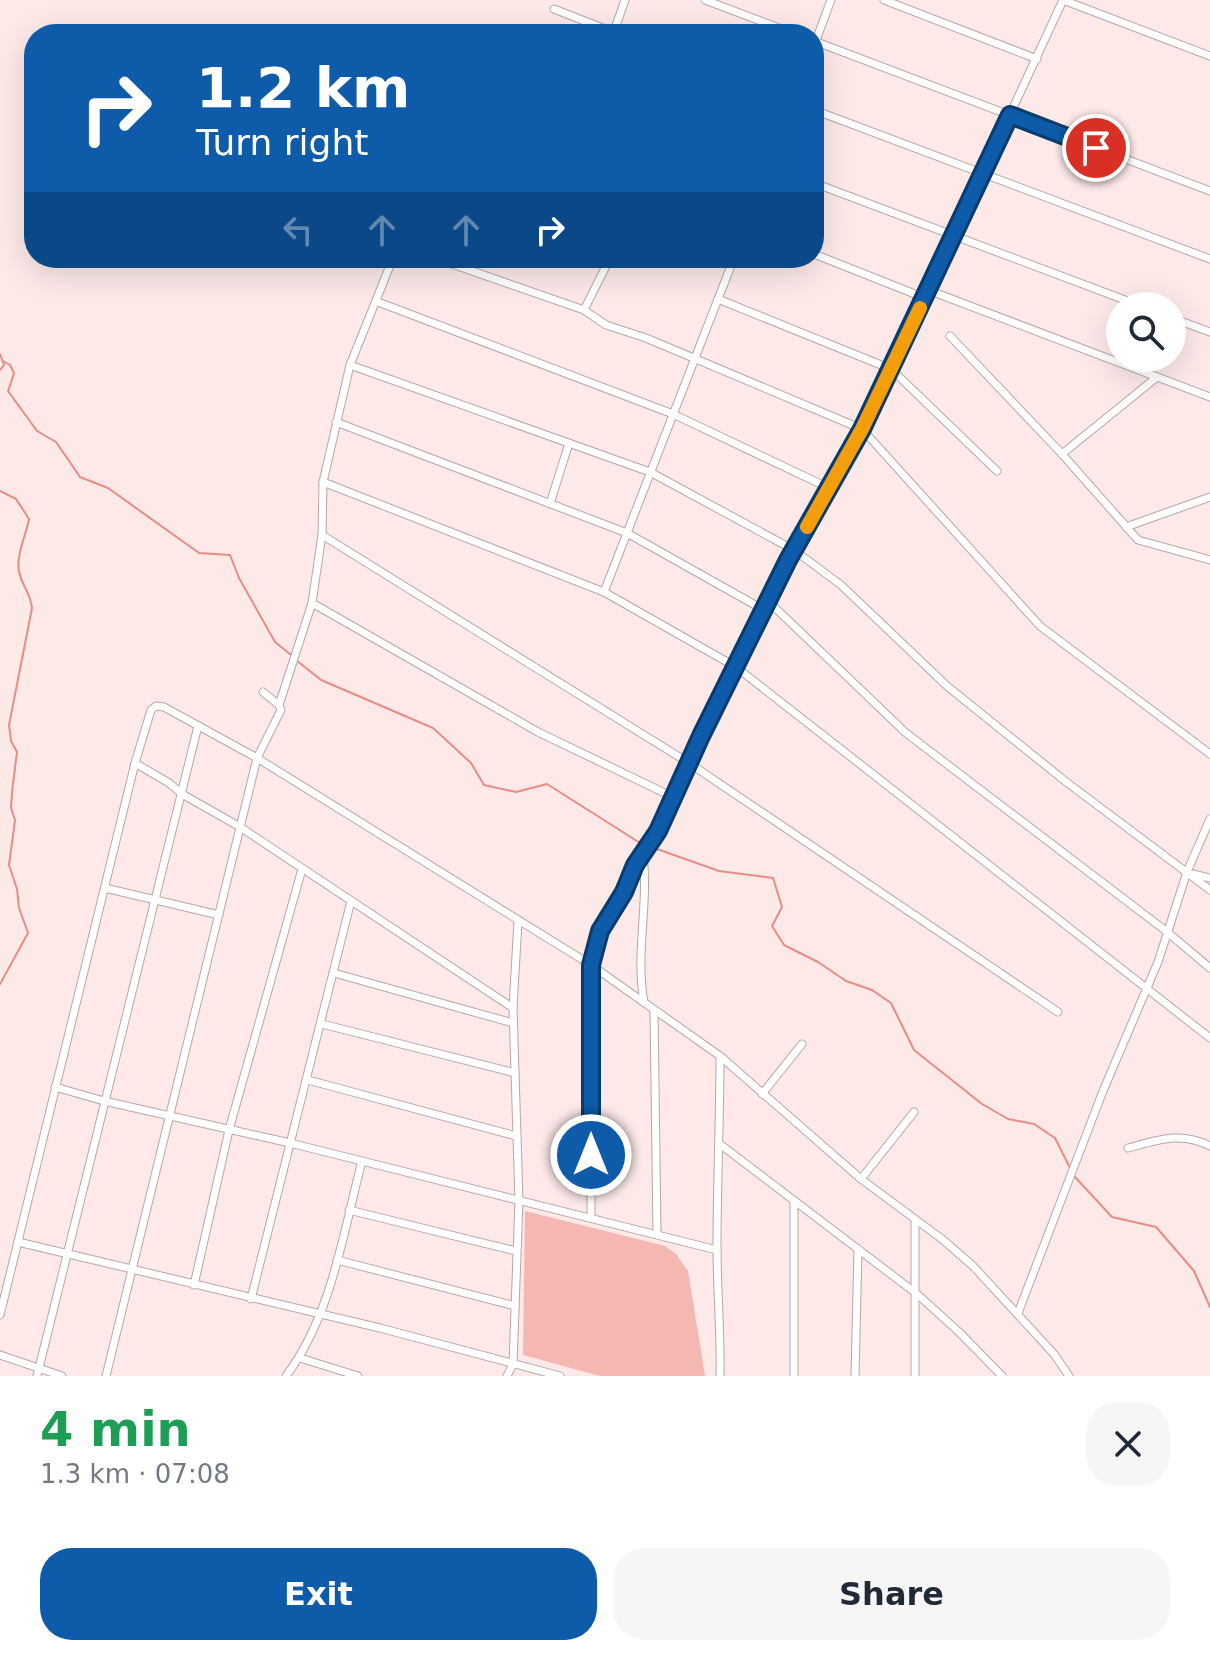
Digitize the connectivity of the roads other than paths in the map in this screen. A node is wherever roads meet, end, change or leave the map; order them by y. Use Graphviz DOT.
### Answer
graph roads {
  1 [pos="625,0"];
  2 [pos="705,0"];
  3 [pos="831,0"];
  4 [pos="884,0"];
  5 [pos="1063,0"];
  6 [pos="554,9"];
  7 [pos="592,24"];
  8 [pos="618,24"];
  9 [pos="769,24"];
  10 [pos="821,24"];
  11 [pos="824,46"];
  12 [pos="1210,56"];
  13 [pos="1037,59"];
  14 [pos="824,114"];
  15 [pos="1010,115"];
  16 [pos="983,175"];
  17 [pos="824,187"];
  18 [pos="1210,191"];
  19 [pos="953,236"];
  20 [pos="824,258"];
  21 [pos="1210,259"];
  22 [pos="390,268"];
  23 [pos="464,268"];
  24 [pos="605,268"];
  25 [pos="730,268"];
  26 [pos="1106,293"];
  27 [pos="926,294"];
  28 [pos="718,299"];
  29 [pos="378,302"];
  30 [pos="584,310"];
  31 [pos="1186,323"];
  32 [pos="1210,332"];
  33 [pos="950,336"];
  34 [pos="695,358"];
  35 [pos="350,365"];
  36 [pos="891,369"];
  37 [pos="1157,377"];
  38 [pos="1210,397"];
  39 [pos="673,414"];
  40 [pos="336,422"];
  41 [pos="862,429"];
  42 [pos="569,443"];
  43 [pos="1062,454"];
  44 [pos="997,471"];
  45 [pos="650,472"];
  46 [pos="323,482"];
  47 [pos="829,488"];
  48 [pos="1210,497"];
  49 [pos="550,504"];
  50 [pos="1126,527"];
  51 [pos="627,533"];
  52 [pos="322,535"];
  53 [pos="794,550"];
  54 [pos="1210,560"];
  55 [pos="604,592"];
  56 [pos="768,601"];
  57 [pos="312,603"];
  58 [pos="764,610"];
  59 [pos="736,667"];
  60 [pos="263,692"];
  61 [pos="279,705"];
  62 [pos="198,726"];
  63 [pos="1210,754"];
  64 [pos="257,758"];
  65 [pos="135,763"];
  66 [pos="689,763"];
  67 [pos="182,794"];
  68 [pos="673,797"];
  69 [pos="1210,819"];
  70 [pos="240,827"];
  71 [pos="643,856"];
  72 [pos="302,869"];
  73 [pos="1187,872"];
  74 [pos="1210,878"];
  75 [pos="105,888"];
  76 [pos="1210,890"];
  77 [pos="156,899"];
  78 [pos="351,901"];
  79 [pos="219,915"];
  80 [pos="518,921"];
  81 [pos="1166,931"];
  82 [pos="591,965"];
  83 [pos="1210,968"];
  84 [pos="334,973"];
  85 [pos="1147,988"];
  86 [pos="644,1002"];
  87 [pos="513,1008"];
  88 [pos="654,1010"];
  89 [pos="1058,1012"];
  90 [pos="513,1023"];
  91 [pos="322,1024"];
  92 [pos="1210,1038"];
  93 [pos="802,1044"];
  94 [pos="720,1056"];
  95 [pos="515,1073"];
  96 [pos="308,1080"];
  97 [pos="55,1087"];
  98 [pos="762,1094"];
  99 [pos="104,1101"];
  100 [pos="914,1112"];
  101 [pos="170,1115"];
  102 [pos="229,1130"];
  103 [pos="516,1136"];
  104 [pos="290,1143"];
  105 [pos="721,1145"];
  106 [pos="1210,1146"];
  107 [pos="1128,1148"];
  108 [pos="362,1161"];
  109 [pos="861,1179"];
  110 [pos="519,1200"];
  111 [pos="794,1201"];
  112 [pos="349,1210"];
  113 [pos="591,1218"];
  114 [pos="915,1220"];
  115 [pos="657,1234"];
  116 [pos="18,1242"];
  117 [pos="858,1249"];
  118 [pos="717,1250"];
  119 [pos="516,1251"];
  120 [pos="67,1253"];
  121 [pos="337,1260"];
  122 [pos="132,1270"];
  123 [pos="194,1285"];
  124 [pos="917,1294"];
  125 [pos="251,1299"];
  126 [pos="515,1306"];
  127 [pos="1018,1313"];
  128 [pos="320,1314"];
  129 [pos="0,1315"];
  130 [pos="0,1355"];
  131 [pos="300,1358"];
  132 [pos="513,1364"];
  133 [pos="37,1372"];
  134 [pos="62,1376"];
  135 [pos="106,1376"];
  136 [pos="286,1376"];
  137 [pos="358,1376"];
  138 [pos="507,1376"];
  139 [pos="560,1376"];
  140 [pos="720,1376"];
  141 [pos="794,1376"];
  142 [pos="855,1376"];
  143 [pos="915,1376"];
  144 [pos="1002,1376"];
  145 [pos="1069,1376"];
  1 -- 8 [label="street"];
  2 -- 9 [label="street"];
  3 -- 10 [label="street"];
  4 -- 13 [label="street"];
  5 -- 12 [label="street"];
  5 -- 13 [label="street"];
  6 -- 7 [label="street"];
  11 -- 15 [label="street"];
  13 -- 15 [label="street"];
  14 -- 16 [label="street"];
  15 -- 16 [label="street"];
  15 -- 18 [label="street"];
  16 -- 19 [label="street"];
  16 -- 21 [label="street"];
  17 -- 19 [label="street"];
  19 -- 26 [label="street"];
  19 -- 27 [label="street"];
  20 -- 27 [label="street"];
  22 -- 29 [label="street"];
  23 -- 30 [label="street"];
  24 -- 30 [label="street"];
  25 -- 28 [label="street"];
  27 -- 36 [label="street"];
  27 -- 37 [label="street"];
  28 -- 34 [label="street"];
  28 -- 36 [label="street"];
  29 -- 35 [label="street"];
  29 -- 39 [label="street"];
  30 -- 34 [label="street"];
  31 -- 32 [label="street"];
  33 -- 43 [label="street"];
  34 -- 39 [label="street"];
  34 -- 41 [label="street"];
  35 -- 40 [label="street"];
  35 -- 42 [label="street"];
  36 -- 41 [label="street"];
  36 -- 44 [label="street"];
  37 -- 38 [label="street"];
  37 -- 43 [label="street"];
  39 -- 45 [label="street"];
  39 -- 47 [label="street"];
  40 -- 46 [label="street"];
  40 -- 49 [label="street"];
  41 -- 47 [label="street"];
  41 -- 63 [label="street"];
  42 -- 45 [label="street"];
  42 -- 49 [label="street"];
  43 -- 50 [label="street"];
  45 -- 51 [label="street"];
  45 -- 53 [label="street"];
  46 -- 52 [label="street"];
  46 -- 55 [label="street"];
  47 -- 53 [label="street"];
  48 -- 50 [label="street"];
  49 -- 51 [label="street"];
  50 -- 54 [label="street"];
  51 -- 55 [label="street"];
  51 -- 58 [label="street"];
  52 -- 57 [label="street"];
  52 -- 66 [label="street"];
  53 -- 56 [label="street"];
  53 -- 73 [label="street"];
  55 -- 59 [label="street"];
  56 -- 58 [label="street"];
  56 -- 81 [label="street"];
  57 -- 61 [label="street"];
  57 -- 68 [label="street"];
  58 -- 59 [label="street"];
  59 -- 66 [label="street"];
  59 -- 85 [label="street"];
  60 -- 61 [label="street"];
  61 -- 64 [label="street"];
  62 -- 64 [label="street"];
  62 -- 65 [label="street"];
  62 -- 67 [label="street"];
  64 -- 70 [label="street"];
  64 -- 80 [label="street"];
  65 -- 67 [label="street"];
  65 -- 75 [label="street"];
  66 -- 68 [label="street"];
  66 -- 89 [label="street"];
  67 -- 70 [label="street"];
  67 -- 77 [label="street"];
  68 -- 71 [label="street"];
  69 -- 73 [label="street"];
  70 -- 72 [label="street"];
  70 -- 79 [label="street"];
  71 -- 82 [label="street"];
  71 -- 86 [label="street"];
  72 -- 78 [label="street"];
  72 -- 102 [label="street"];
  73 -- 74 [label="street"];
  73 -- 76 [label="street"];
  73 -- 81 [label="street"];
  75 -- 77 [label="street"];
  75 -- 97 [label="street"];
  77 -- 79 [label="street"];
  77 -- 99 [label="street"];
  78 -- 84 [label="street"];
  78 -- 87 [label="street"];
  79 -- 101 [label="street"];
  80 -- 82 [label="street"];
  80 -- 87 [label="street"];
  81 -- 83 [label="street"];
  81 -- 85 [label="street"];
  82 -- 86 [label="street"];
  82 -- 113 [label="street"];
  84 -- 90 [label="street"];
  84 -- 91 [label="street"];
  85 -- 92 [label="street"];
  85 -- 127 [label="street"];
  86 -- 88 [label="street"];
  87 -- 90 [label="street"];
  88 -- 94 [label="street"];
  88 -- 115 [label="street"];
  90 -- 95 [label="street"];
  91 -- 95 [label="street"];
  91 -- 96 [label="street"];
  93 -- 98 [label="street"];
  94 -- 98 [label="street"];
  94 -- 105 [label="street"];
  95 -- 103 [label="street"];
  96 -- 103 [label="street"];
  96 -- 104 [label="street"];
  97 -- 99 [label="street"];
  97 -- 116 [label="street"];
  98 -- 109 [label="street"];
  99 -- 101 [label="street"];
  99 -- 120 [label="street"];
  100 -- 109 [label="street"];
  101 -- 102 [label="street"];
  101 -- 122 [label="street"];
  102 -- 104 [label="street"];
  102 -- 123 [label="street"];
  103 -- 110 [label="street"];
  104 -- 108 [label="street"];
  104 -- 125 [label="street"];
  105 -- 111 [label="street"];
  105 -- 118 [label="street"];
  106 -- 107 [label="street"];
  108 -- 110 [label="street"];
  108 -- 112 [label="street"];
  109 -- 114 [label="street"];
  110 -- 113 [label="street"];
  110 -- 119 [label="street"];
  111 -- 117 [label="street"];
  111 -- 141 [label="street"];
  112 -- 119 [label="street"];
  112 -- 121 [label="street"];
  113 -- 115 [label="street"];
  114 -- 124 [label="street"];
  114 -- 127 [label="street"];
  115 -- 118 [label="street"];
  116 -- 120 [label="street"];
  116 -- 129 [label="street"];
  117 -- 124 [label="street"];
  117 -- 142 [label="street"];
  118 -- 140 [label="street"];
  119 -- 126 [label="street"];
  120 -- 122 [label="street"];
  120 -- 133 [label="street"];
  121 -- 126 [label="street"];
  121 -- 128 [label="street"];
  122 -- 123 [label="street"];
  122 -- 135 [label="street"];
  123 -- 125 [label="street"];
  124 -- 143 [label="street"];
  124 -- 144 [label="street"];
  125 -- 128 [label="street"];
  126 -- 132 [label="street"];
  127 -- 145 [label="street"];
  128 -- 131 [label="street"];
  128 -- 132 [label="street"];
  130 -- 133 [label="street"];
  131 -- 136 [label="street"];
  131 -- 137 [label="street"];
  132 -- 138 [label="street"];
  132 -- 139 [label="street"];
  133 -- 134 [label="street"];
}
